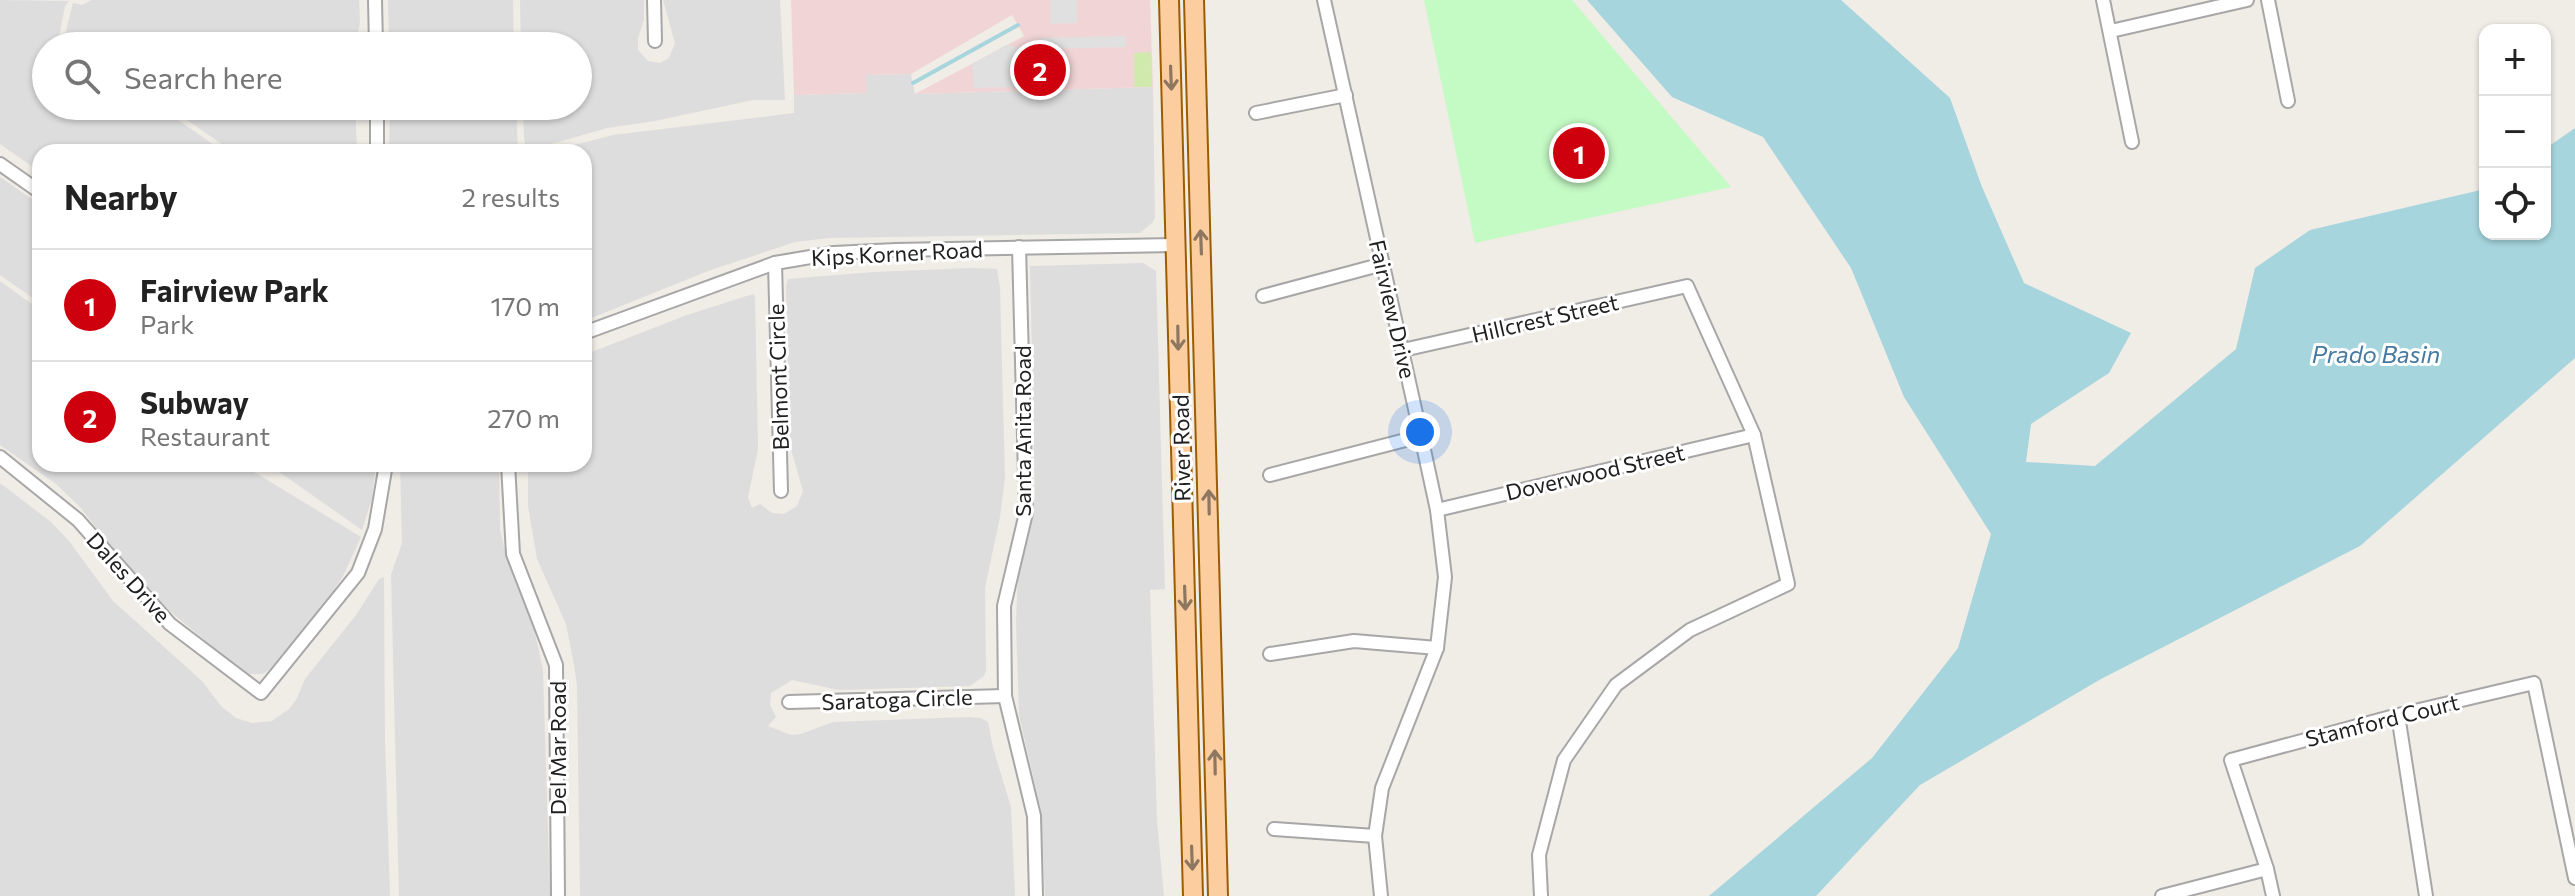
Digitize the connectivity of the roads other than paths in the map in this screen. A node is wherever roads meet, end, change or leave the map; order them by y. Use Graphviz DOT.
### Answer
graph roads {
  1 [pos="375,0"];
  2 [pos="654,0"];
  3 [pos="1169,0"];
  4 [pos="1194,0"];
  5 [pos="1324,0"];
  6 [pos="2103,0"];
  7 [pos="2247,0"];
  8 [pos="2268,0"];
  9 [pos="2111,31"];
  10 [pos="376,32"];
  11 [pos="655,41"];
  12 [pos="1346,95"];
  13 [pos="2288,101"];
  14 [pos="1256,113"];
  15 [pos="377,120"];
  16 [pos="2132,142"];
  17 [pos="377,144"];
  18 [pos="0,164"];
  19 [pos="32,186"];
  20 [pos="1176,245"];
  21 [pos="1019,247"];
  22 [pos="775,263"];
  23 [pos="1383,264"];
  24 [pos="1263,296"];
  25 [pos="592,330"];
  26 [pos="1403,350"];
  27 [pos="1754,435"];
  28 [pos="1421,436"];
  29 [pos="0,457"];
  30 [pos="385,472"];
  31 [pos="508,472"];
  32 [pos="1270,475"];
  33 [pos="781,491"];
  34 [pos="1437,510"];
  35 [pos="1437,648"];
  36 [pos="1270,654"];
  37 [pos="1005,696"];
  38 [pos="789,702"];
  39 [pos="2398,715"];
  40 [pos="1274,829"];
  41 [pos="1375,836"];
  42 [pos="2267,869"];
  43 [pos="2575,878"];
  44 [pos="558,896"];
  45 [pos="1036,896"];
  46 [pos="1193,896"];
  47 [pos="1218,896"];
  48 [pos="1381,896"];
  49 [pos="1541,896"];
  50 [pos="2162,896"];
  51 [pos="2273,896"];
  52 [pos="2426,896"];
  1 -- 10 [label="street"];
  2 -- 11 [label="street"];
  3 -- 20 [label="main road, River Road, one-way"];
  47 -- 4 [label="main road, River Road, one-way"];
  5 -- 12 [label="street, Fairview Drive"];
  6 -- 9 [label="street"];
  7 -- 9 [label="street"];
  8 -- 13 [label="street"];
  9 -- 16 [label="street"];
  12 -- 14 [label="street"];
  12 -- 23 [label="street, Fairview Drive"];
  15 -- 17 [label="street"];
  18 -- 19 [label="street"];
  20 -- 21 [label="street, Kips Korner Road"];
  20 -- 46 [label="main road, River Road, one-way"];
  21 -- 22 [label="street, Kips Korner Road"];
  21 -- 37 [label="street, Santa Anita Road"];
  22 -- 25 [label="street, Kips Korner Road"];
  22 -- 33 [label="street, Belmont Circle"];
  23 -- 24 [label="street"];
  23 -- 26 [label="street, Fairview Drive"];
  26 -- 27 [label="street, Hillcrest Street"];
  26 -- 28 [label="street, Fairview Drive"];
  27 -- 34 [label="street, Doverwood Street"];
  27 -- 49 [label="street"];
  28 -- 32 [label="street"];
  28 -- 34 [label="street, Fairview Drive"];
  29 -- 30 [label="street, Dales Drive"];
  31 -- 44 [label="street, Del Mar Road"];
  34 -- 35 [label="street, Fairview Drive"];
  35 -- 36 [label="street"];
  35 -- 41 [label="street, Fairview Drive"];
  37 -- 38 [label="street, Saratoga Circle"];
  37 -- 45 [label="street, Santa Anita Road"];
  39 -- 42 [label="street, Stamford Court"];
  39 -- 43 [label="street, Stamford Court"];
  39 -- 52 [label="street"];
  40 -- 41 [label="street"];
  41 -- 48 [label="street, Fairview Drive"];
  42 -- 50 [label="street"];
  42 -- 51 [label="street"];
}
